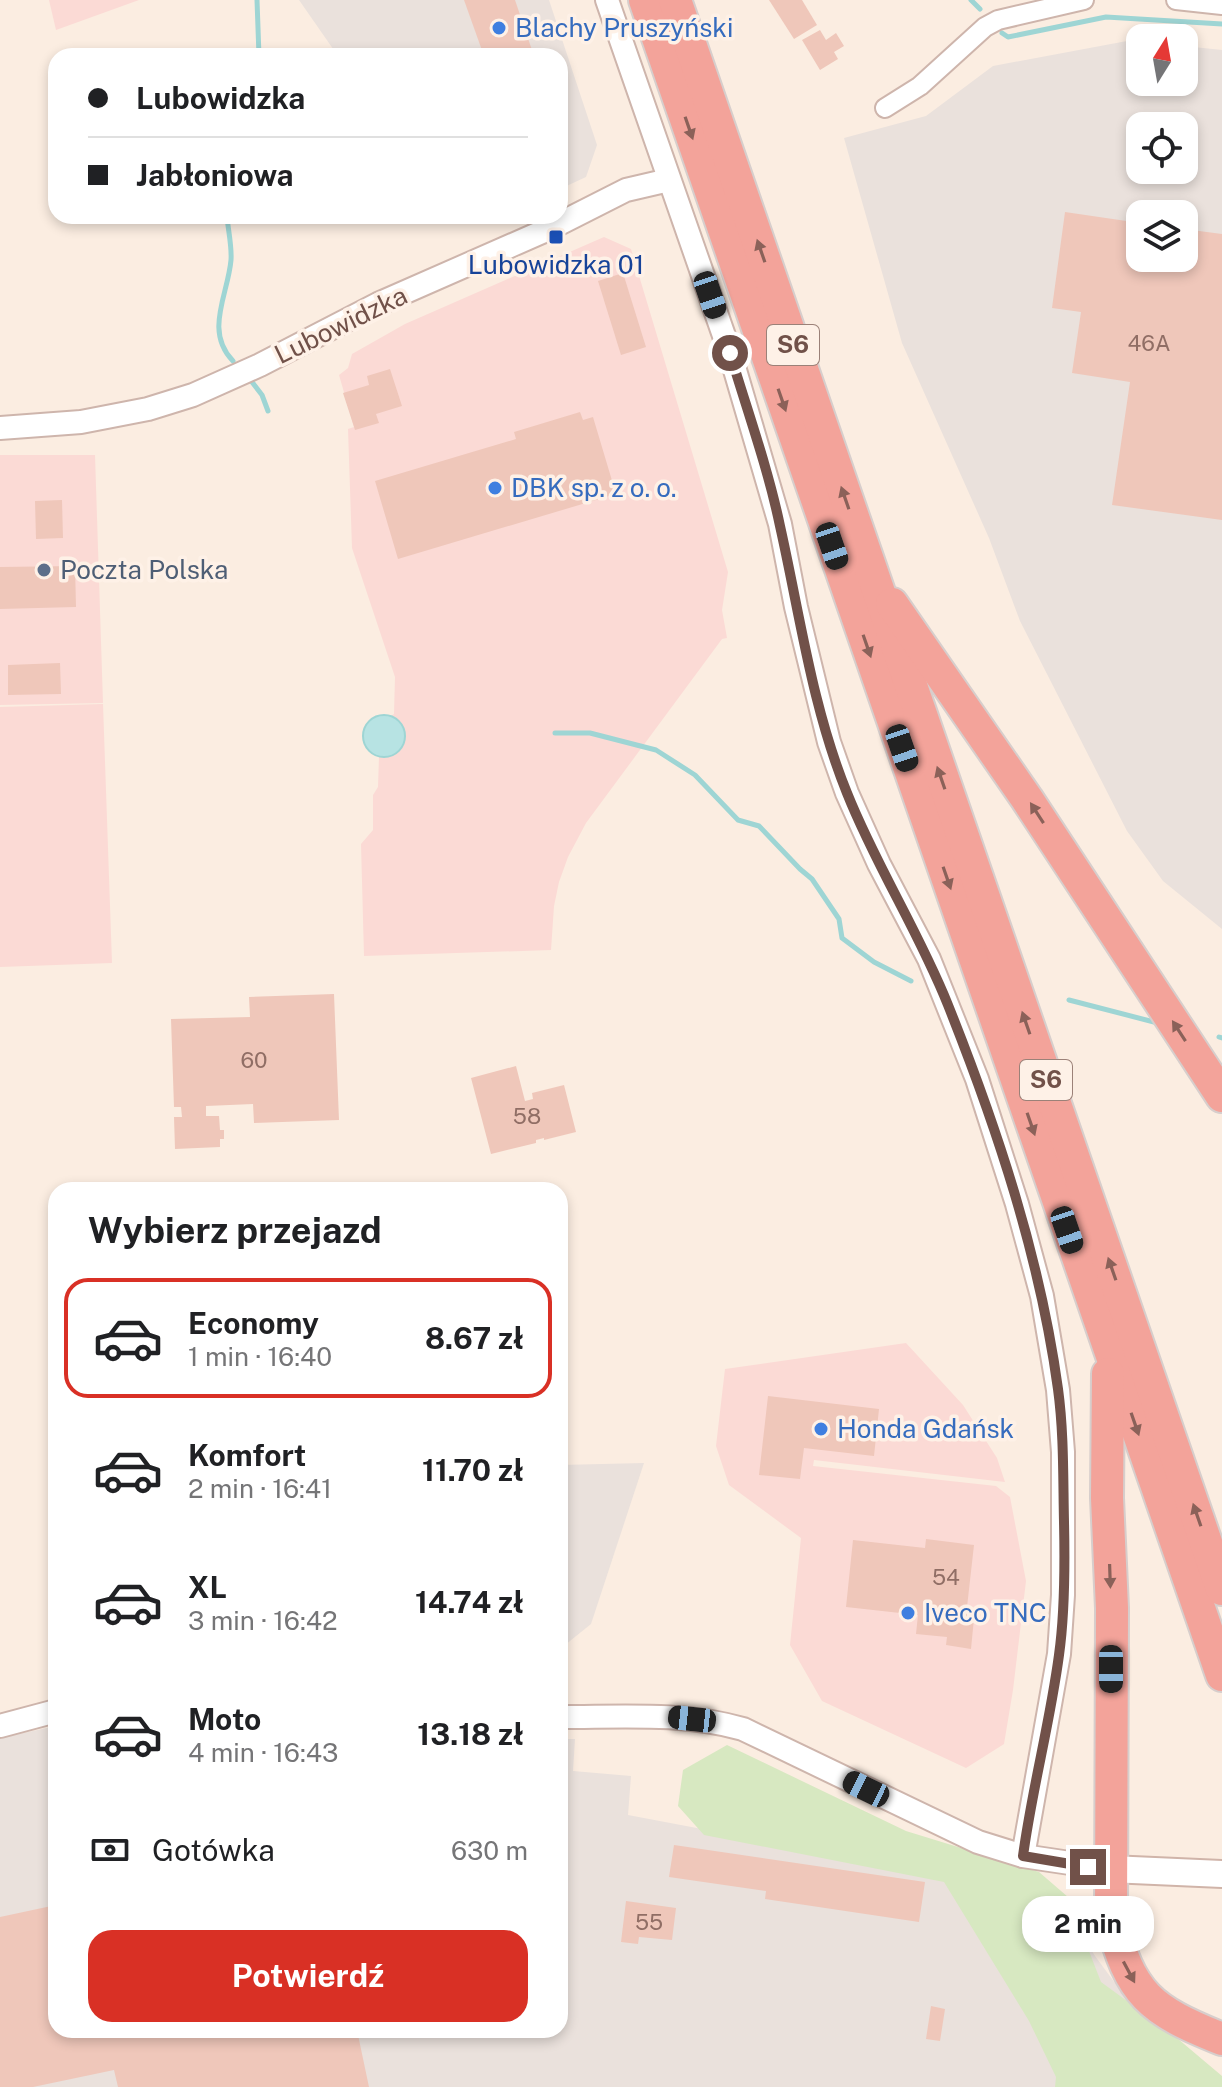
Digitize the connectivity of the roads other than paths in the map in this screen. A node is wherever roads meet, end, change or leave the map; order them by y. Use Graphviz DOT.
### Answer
graph roads {
  1 [pos="607,0"];
  2 [pos="645,0"];
  3 [pos="675,0"];
  4 [pos="1084,0"];
  5 [pos="1176,0"];
  6 [pos="1222,5"];
  7 [pos="885,108"];
  8 [pos="669,180"];
  9 [pos="568,219"];
  10 [pos="559,224"];
  11 [pos="0,428"];
  12 [pos="870,571"];
  13 [pos="1222,1096"];
  14 [pos="1109,1351"];
  15 [pos="1222,1589"];
  16 [pos="1222,1675"];
  17 [pos="48,1713"];
  18 [pos="568,1717"];
  19 [pos="0,1726"];
  20 [pos="1023,1856"];
  21 [pos="1110,1869"];
  22 [pos="1222,1874"];
  23 [pos="1222,2039"];
  1 -- 8 [label="street"];
  2 -- 14 [label="highway, S6, one-way"];
  12 -- 3 [label="highway, S6, one-way"];
  4 -- 7 [label="street"];
  5 -- 6 [label="street"];
  8 -- 9 [label="street, Lubowidzka"];
  8 -- 20 [label="street"];
  10 -- 11 [label="street, Lubowidzka"];
  13 -- 12 [label="highway, one-way"];
  15 -- 12 [label="highway, S6, one-way"];
  14 -- 16 [label="highway, S6, one-way"];
  14 -- 21 [label="highway, one-way"];
  17 -- 19 [label="street"];
  18 -- 20 [label="street"];
  20 -- 21 [label="street"];
  21 -- 22 [label="main road"];
  21 -- 23 [label="highway, one-way"];
}
